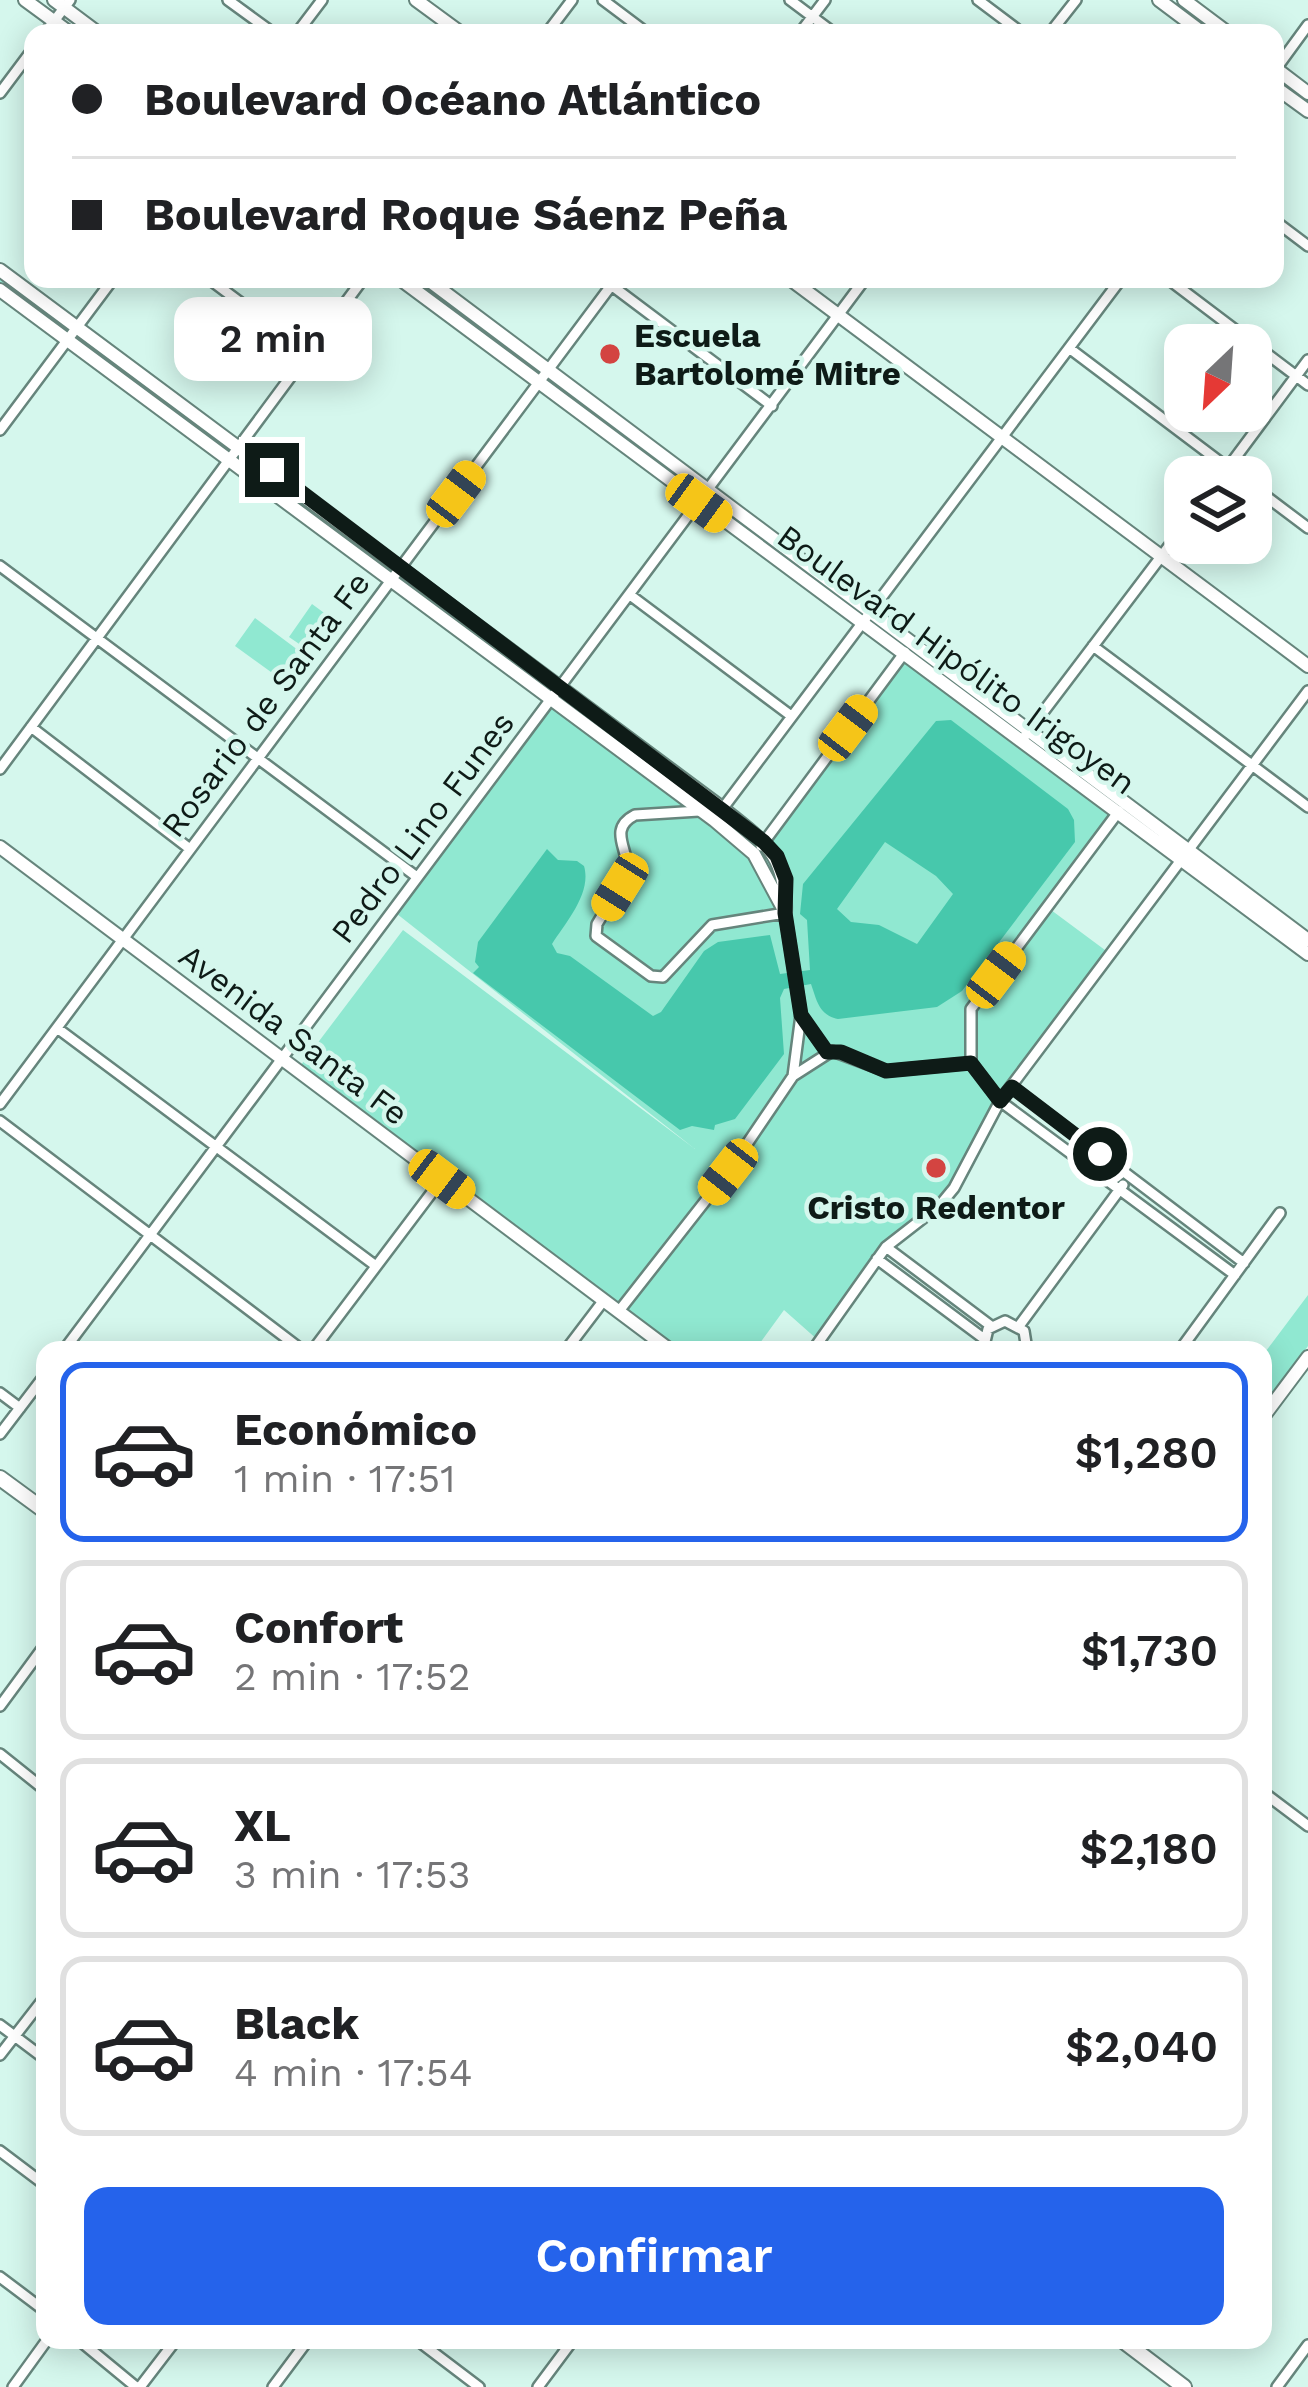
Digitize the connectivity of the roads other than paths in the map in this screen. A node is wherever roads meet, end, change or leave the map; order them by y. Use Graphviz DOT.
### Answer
graph roads {
  1 [pos="26,0"];
  2 [pos="229,0"];
  3 [pos="322,0"];
  4 [pos="416,0"];
  5 [pos="572,0"];
  6 [pos="603,0"];
  7 [pos="790,0"];
  8 [pos="825,0"];
  9 [pos="978,0"];
  10 [pos="1076,0"];
  11 [pos="1159,0"];
  12 [pos="1184,0"];
  13 [pos="62,2"];
  14 [pos="812,17"];
  15 [pos="47,24"];
  16 [pos="88,24"];
  17 [pos="261,24"];
  18 [pos="304,24"];
  19 [pos="448,24"];
  20 [pos="554,24"];
  21 [pos="635,24"];
  22 [pos="807,24"];
  23 [pos="822,24"];
  24 [pos="1010,24"];
  25 [pos="1057,24"];
  26 [pos="1191,24"];
  27 [pos="1216,24"];
  28 [pos="1308,25"];
  29 [pos="1284,57"];
  30 [pos="24,61"];
  31 [pos="0,93"];
  32 [pos="1284,94"];
  33 [pos="1308,112"];
  34 [pos="1284,228"];
  35 [pos="1308,246"];
  36 [pos="24,288"];
  37 [pos="106,288"];
  38 [pos="220,288"];
  39 [pos="356,288"];
  40 [pos="412,288"];
  41 [pos="439,288"];
  42 [pos="605,288"];
  43 [pos="619,288"];
  44 [pos="802,288"];
  45 [pos="858,288"];
  46 [pos="1113,288"];
  47 [pos="1180,288"];
  48 [pos="0,290"];
  49 [pos="838,315"];
  50 [pos="77,327"];
  51 [pos="68,340"];
  52 [pos="1069,348"];
  53 [pos="308,352"];
  54 [pos="1308,360"];
  55 [pos="549,370"];
  56 [pos="1296,376"];
  57 [pos="539,383"];
  58 [pos="1308,385"];
  59 [pos="772,406"];
  60 [pos="1,427"];
  61 [pos="1001,437"];
  62 [pos="239,446"];
  63 [pos="1205,456"];
  64 [pos="1237,456"];
  65 [pos="229,460"];
  66 [pos="709,490"];
  67 [pos="1272,501"];
  68 [pos="699,503"];
  69 [pos="1308,528"];
  70 [pos="1164,553"];
  71 [pos="1162,556"];
  72 [pos="0,566"];
  73 [pos="401,567"];
  74 [pos="392,580"];
  75 [pos="630,595"];
  76 [pos="864,615"];
  77 [pos="97,638"];
  78 [pos="1093,646"];
  79 [pos="905,652"];
  80 [pos="1308,667"];
  81 [pos="561,686"];
  82 [pos="1308,692"];
  83 [pos="550,700"];
  84 [pos="790,715"];
  85 [pos="32,727"];
  86 [pos="1026,735"];
  87 [pos="257,759"];
  88 [pos="1253,766"];
  89 [pos="0,769"];
  90 [pos="1308,807"];
  91 [pos="702,810"];
  92 [pos="1118,812"];
  93 [pos="718,814"];
  94 [pos="764,842"];
  95 [pos="0,847"];
  96 [pos="190,849"];
  97 [pos="754,854"];
  98 [pos="1186,855"];
  99 [pos="417,877"];
  100 [pos="785,913"];
  101 [pos="123,939"];
  102 [pos="1308,940"];
  103 [pos="1308,954"];
  104 [pos="801,1015"];
  105 [pos="57,1028"];
  106 [pos="827,1052"];
  107 [pos="283,1059"];
  108 [pos="971,1063"];
  109 [pos="793,1076"];
  110 [pos="1012,1087"];
  111 [pos="1000,1101"];
  112 [pos="0,1104"];
  113 [pos="0,1121"];
  114 [pos="214,1148"];
  115 [pos="1129,1177"];
  116 [pos="442,1179"];
  117 [pos="1119,1190"];
  118 [pos="1280,1213"];
  119 [pos="150,1236"];
  120 [pos="886,1247"];
  121 [pos="877,1259"];
  122 [pos="1244,1263"];
  123 [pos="376,1266"];
  124 [pos="1235,1275"];
  125 [pos="604,1300"];
  126 [pos="619,1311"];
  127 [pos="991,1325"];
  128 [pos="1019,1326"];
  129 [pos="71,1341"];
  130 [pos="290,1341"];
  131 [pos="320,1341"];
  132 [pos="573,1341"];
  133 [pos="658,1341"];
  134 [pos="819,1341"];
  135 [pos="979,1341"];
  136 [pos="984,1341"];
  137 [pos="1027,1341"];
  138 [pos="1187,1341"];
  139 [pos="1308,1358"];
  140 [pos="36,1388"];
  141 [pos="0,1393"];
  142 [pos="1272,1405"];
  143 [pos="20,1408"];
  144 [pos="0,1435"];
  145 [pos="0,1478"];
  146 [pos="36,1504"];
  147 [pos="36,1658"];
  148 [pos="0,1706"];
  149 [pos="0,1754"];
  150 [pos="36,1783"];
  151 [pos="1272,1799"];
  152 [pos="1308,1826"];
  153 [pos="36,2008"];
  154 [pos="0,2025"];
  155 [pos="14,2036"];
  156 [pos="36,2052"];
  157 [pos="0,2055"];
  158 [pos="0,2151"];
  159 [pos="36,2178"];
  160 [pos="0,2277"];
  161 [pos="36,2304"];
  162 [pos="1308,2345"];
  163 [pos="40,2349"];
  164 [pos="90,2349"];
  165 [pos="169,2349"];
  166 [pos="301,2349"];
  167 [pos="429,2349"];
  168 [pos="566,2349"];
  169 [pos="1134,2349"];
  170 [pos="13,2387"];
  171 [pos="138,2387"];
  172 [pos="273,2387"];
  173 [pos="479,2387"];
  174 [pos="538,2387"];
  175 [pos="1184,2387"];
  176 [pos="1276,2387"];
  1 -- 15 [label="street"];
  2 -- 17 [label="street"];
  3 -- 18 [label="street"];
  4 -- 19 [label="street"];
  5 -- 20 [label="street"];
  6 -- 21 [label="street"];
  7 -- 14 [label="street"];
  8 -- 14 [label="street"];
  9 -- 24 [label="street"];
  10 -- 25 [label="street"];
  11 -- 26 [label="street"];
  12 -- 27 [label="street"];
  13 -- 16 [label="street"];
  14 -- 22 [label="street"];
  14 -- 23 [label="street"];
  28 -- 29 [label="street"];
  30 -- 31 [label="street"];
  32 -- 33 [label="street"];
  34 -- 35 [label="street"];
  36 -- 50 [label="street"];
  37 -- 50 [label="street"];
  38 -- 53 [label="street"];
  39 -- 53 [label="street"];
  40 -- 57 [label="street, Boulevard Hipólito Irigoyen"];
  41 -- 55 [label="street, Boulevard Hipólito Irigoyen"];
  42 -- 55 [label="street, Rosario de Santa Fe"];
  43 -- 59 [label="street"];
  44 -- 49 [label="street"];
  45 -- 49 [label="street, Pedro Lino Funes"];
  46 -- 52 [label="street"];
  47 -- 56 [label="street"];
  48 -- 51 [label="street"];
  49 -- 59 [label="street, Pedro Lino Funes"];
  49 -- 61 [label="street"];
  50 -- 51 [label="street"];
  50 -- 62 [label="street"];
  51 -- 60 [label="street"];
  51 -- 65 [label="street"];
  52 -- 61 [label="street"];
  52 -- 63 [label="street"];
  53 -- 62 [label="street"];
  54 -- 56 [label="street"];
  55 -- 57 [label="street, Rosario de Santa Fe"];
  55 -- 66 [label="street, Boulevard Hipólito Irigoyen"];
  56 -- 58 [label="street"];
  56 -- 64 [label="street"];
  57 -- 68 [label="street, Boulevard Hipólito Irigoyen"];
  57 -- 73 [label="street, Rosario de Santa Fe"];
  59 -- 66 [label="street, Pedro Lino Funes"];
  61 -- 71 [label="street"];
  61 -- 76 [label="street"];
  62 -- 65 [label="street"];
  62 -- 73 [label="street"];
  65 -- 74 [label="street"];
  65 -- 77 [label="street"];
  66 -- 68 [label="street, Pedro Lino Funes"];
  66 -- 76 [label="street, Boulevard Hipólito Irigoyen"];
  67 -- 69 [label="street"];
  68 -- 75 [label="street, Pedro Lino Funes"];
  68 -- 76 [label="street, Boulevard Hipólito Irigoyen"];
  70 -- 71 [label="street"];
  71 -- 78 [label="street"];
  71 -- 80 [label="street"];
  72 -- 77 [label="street"];
  73 -- 74 [label="street, Rosario de Santa Fe"];
  73 -- 81 [label="street"];
  74 -- 83 [label="street"];
  74 -- 87 [label="street, Rosario de Santa Fe"];
  75 -- 81 [label="street, Pedro Lino Funes"];
  75 -- 84 [label="street"];
  76 -- 79 [label="street, Boulevard Hipólito Irigoyen"];
  76 -- 84 [label="street"];
  76 -- 86 [label="street, Boulevard Hipólito Irigoyen"];
  77 -- 85 [label="street"];
  77 -- 87 [label="street"];
  78 -- 86 [label="street"];
  78 -- 88 [label="street"];
  79 -- 86 [label="street, Boulevard Hipólito Irigoyen"];
  79 -- 94 [label="street"];
  81 -- 83 [label="street, Pedro Lino Funes"];
  81 -- 93 [label="street"];
  82 -- 88 [label="street"];
  83 -- 91 [label="street"];
  83 -- 99 [label="street, Pedro Lino Funes"];
  84 -- 93 [label="street"];
  85 -- 89 [label="street"];
  85 -- 96 [label="street"];
  86 -- 92 [label="street, Boulevard Hipólito Irigoyen"];
  86 -- 98 [label="street, Boulevard Hipólito Irigoyen"];
  87 -- 96 [label="street, Rosario de Santa Fe"];
  87 -- 99 [label="street"];
  88 -- 90 [label="street"];
  88 -- 98 [label="street"];
  91 -- 93 [label="street"];
  91 -- 100 [label="street"];
  92 -- 98 [label="street, Boulevard Hipólito Irigoyen"];
  92 -- 108 [label="street"];
  93 -- 94 [label="street"];
  93 -- 97 [label="street"];
  94 -- 97 [label="street"];
  94 -- 100 [label="street"];
  95 -- 101 [label="street, Avenida Santa Fe"];
  96 -- 101 [label="street, Rosario de Santa Fe"];
  97 -- 100 [label="street"];
  98 -- 102 [label="street, Boulevard Hipólito Irigoyen"];
  98 -- 103 [label="street, Boulevard Hipólito Irigoyen"];
  98 -- 110 [label="street"];
  99 -- 107 [label="street, Pedro Lino Funes"];
  100 -- 104 [label="street"];
  101 -- 105 [label="street, Rosario de Santa Fe"];
  101 -- 107 [label="street, Avenida Santa Fe"];
  104 -- 106 [label="street"];
  104 -- 109 [label="street"];
  105 -- 112 [label="street, Rosario de Santa Fe"];
  105 -- 114 [label="street"];
  106 -- 108 [label="street"];
  106 -- 109 [label="street"];
  107 -- 114 [label="street, Pedro Lino Funes"];
  107 -- 116 [label="street, Avenida Santa Fe"];
  108 -- 111 [label="street"];
  109 -- 126 [label="street"];
  110 -- 111 [label="street"];
  110 -- 115 [label="street"];
  111 -- 117 [label="street"];
  111 -- 120 [label="street"];
  113 -- 119 [label="street"];
  114 -- 119 [label="street, Pedro Lino Funes"];
  114 -- 123 [label="street"];
  115 -- 117 [label="street"];
  115 -- 122 [label="street"];
  116 -- 123 [label="street"];
  116 -- 125 [label="street, Avenida Santa Fe"];
  117 -- 124 [label="street"];
  117 -- 128 [label="street"];
  118 -- 122 [label="street"];
  119 -- 129 [label="street, Pedro Lino Funes"];
  119 -- 130 [label="street"];
  120 -- 121 [label="street"];
  120 -- 127 [label="street"];
  121 -- 134 [label="street"];
  121 -- 135 [label="street"];
  122 -- 124 [label="street"];
  123 -- 131 [label="street"];
  124 -- 138 [label="street"];
  125 -- 126 [label="street, Avenida Santa Fe"];
  125 -- 132 [label="street"];
  126 -- 133 [label="street, Avenida Santa Fe"];
  127 -- 128 [label="street"];
  127 -- 136 [label="street"];
  128 -- 137 [label="street"];
  139 -- 142 [label="street"];
  140 -- 143 [label="street"];
  141 -- 143 [label="street"];
  143 -- 144 [label="street"];
  145 -- 146 [label="main road"];
  147 -- 148 [label="street"];
  149 -- 150 [label="street"];
  151 -- 152 [label="street"];
  153 -- 155 [label="street"];
  154 -- 155 [label="street"];
  155 -- 156 [label="street"];
  155 -- 157 [label="street"];
  158 -- 159 [label="street"];
  160 -- 161 [label="street"];
  162 -- 176 [label="street"];
  163 -- 170 [label="street"];
  164 -- 171 [label="street"];
  165 -- 171 [label="street"];
  166 -- 172 [label="street"];
  167 -- 173 [label="street"];
  168 -- 174 [label="street"];
  169 -- 175 [label="main road"];
}
